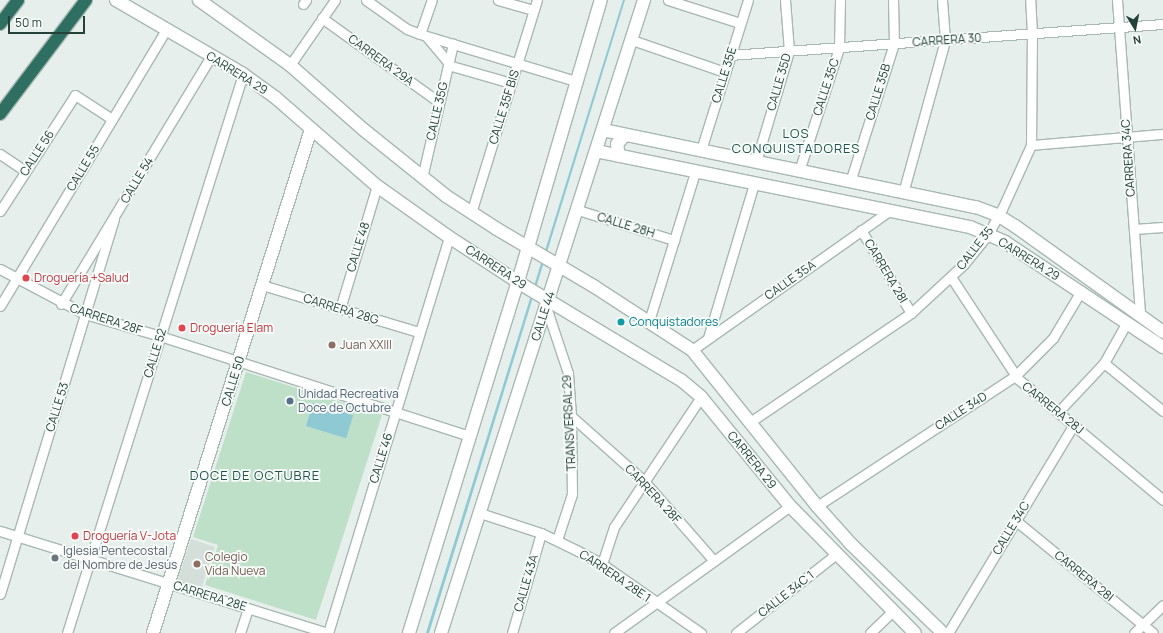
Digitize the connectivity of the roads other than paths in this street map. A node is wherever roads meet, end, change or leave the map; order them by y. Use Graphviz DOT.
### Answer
graph roads {
  1 [pos="86,0"];
  2 [pos="116,0"];
  3 [pos="199,0"];
  4 [pos="335,0"];
  5 [pos="366,0"];
  6 [pos="432,0"];
  7 [pos="498,0"];
  8 [pos="537,0"];
  9 [pos="601,0"];
  10 [pos="644,0"];
  11 [pos="668,0"];
  12 [pos="748,0"];
  13 [pos="785,0"];
  14 [pos="840,0"];
  15 [pos="892,0"];
  16 [pos="942,0"];
  17 [pos="1030,0"];
  18 [pos="1117,0"];
  19 [pos="12,2"];
  20 [pos="534,10"];
  21 [pos="322,18"];
  22 [pos="740,23"];
  23 [pos="0,24"];
  24 [pos="1163,24"];
  25 [pos="1119,27"];
  26 [pos="166,30"];
  27 [pos="1032,34"];
  28 [pos="423,36"];
  29 [pos="632,40"];
  30 [pos="945,40"];
  31 [pos="453,44"];
  32 [pos="894,44"];
  33 [pos="839,48"];
  34 [pos="789,51"];
  35 [pos="730,55"];
  36 [pos="211,56"];
  37 [pos="448,63"];
  38 [pos="517,64"];
  39 [pos="290,65"];
  40 [pos="725,72"];
  41 [pos="243,74"];
  42 [pos="576,81"];
  43 [pos="511,83"];
  44 [pos="439,102"];
  45 [pos="0,114"];
  46 [pos="112,119"];
  47 [pos="311,129"];
  48 [pos="603,130"];
  49 [pos="1163,134"];
  50 [pos="625,135"];
  51 [pos="1127,137"];
  52 [pos="1031,145"];
  53 [pos="701,150"];
  54 [pos="596,152"];
  55 [pos="0,154"];
  56 [pos="620,156"];
  57 [pos="756,162"];
  58 [pos="25,171"];
  59 [pos="799,171"];
  60 [pos="695,172"];
  61 [pos="422,178"];
  62 [pos="850,182"];
  63 [pos="754,184"];
  64 [pos="377,186"];
  65 [pos="903,193"];
  66 [pos="976,207"];
  67 [pos="578,210"];
  68 [pos="0,211"];
  69 [pos="889,211"];
  70 [pos="471,213"];
  71 [pos="999,216"];
  72 [pos="114,219"];
  73 [pos="1015,226"];
  74 [pos="970,227"];
  75 [pos="1163,227"];
  76 [pos="1134,229"];
  77 [pos="861,230"];
  78 [pos="988,234"];
  79 [pos="449,237"];
  80 [pos="674,240"];
  81 [pos="1005,242"];
  82 [pos="529,248"];
  83 [pos="559,265"];
  84 [pos="0,269"];
  85 [pos="951,277"];
  86 [pos="16,279"];
  87 [pos="519,283"];
  88 [pos="262,285"];
  89 [pos="1081,291"];
  90 [pos="546,302"];
  91 [pos="61,304"];
  92 [pos="0,306"];
  93 [pos="340,309"];
  94 [pos="911,313"];
  95 [pos="85,314"];
  96 [pos="1140,315"];
  97 [pos="649,321"];
  98 [pos="1127,322"];
  99 [pos="419,332"];
  100 [pos="1163,332"];
  101 [pos="160,336"];
  102 [pos="708,338"];
  103 [pos="1163,347"];
  104 [pos="692,350"];
  105 [pos="239,361"];
  106 [pos="1104,363"];
  107 [pos="1015,376"];
  108 [pos="701,397"];
  109 [pos="1163,411"];
  110 [pos="395,412"];
  111 [pos="1058,412"];
  112 [pos="571,416"];
  113 [pos="750,422"];
  114 [pos="1074,424"];
  115 [pos="470,436"];
  116 [pos="644,481"];
  117 [pos="1163,500"];
  118 [pos="790,506"];
  119 [pos="817,506"];
  120 [pos="480,513"];
  121 [pos="1015,520"];
  122 [pos="0,531"];
  123 [pos="540,533"];
  124 [pos="17,536"];
  125 [pos="557,540"];
  126 [pos="836,555"];
  127 [pos="90,559"];
  128 [pos="714,560"];
  129 [pos="602,564"];
  130 [pos="170,584"];
  131 [pos="0,594"];
  132 [pos="655,603"];
  133 [pos="1163,605"];
  134 [pos="248,608"];
  135 [pos="893,611"];
  136 [pos="1144,625"];
  137 [pos="67,633"];
  138 [pos="153,633"];
  139 [pos="240,633"];
  140 [pos="328,633"];
  141 [pos="409,633"];
  142 [pos="442,633"];
  143 [pos="512,633"];
  144 [pos="614,633"];
  145 [pos="701,633"];
  146 [pos="736,633"];
  147 [pos="870,633"];
  148 [pos="915,633"];
  149 [pos="943,633"];
  150 [pos="948,633"];
  151 [pos="1134,633"];
  152 [pos="1153,633"];
  1 -- 45 [label="highway"];
  2 -- 26 [label="main road, CARRERA 29"];
  3 -- 39 [label="main road, CARRERA 29"];
  4 -- 21 [label="street"];
  5 -- 28 [label="street"];
  6 -- 28 [label="street"];
  7 -- 20 [label="street"];
  8 -- 20 [label="street, CALLE 35F BIS"];
  9 -- 42 [label="main road"];
  10 -- 29 [label="main road, CALLE 44"];
  11 -- 22 [label="street"];
  12 -- 22 [label="street, CALLE 35E"];
  13 -- 34 [label="street, CALLE 35D"];
  14 -- 33 [label="street, CALLE 35C"];
  15 -- 32 [label="street, CALLE 35B"];
  16 -- 30 [label="street"];
  17 -- 27 [label="street, CALLE 35"];
  18 -- 25 [label="street, CARRERA 34C"];
  19 -- 23 [label="highway"];
  20 -- 38 [label="street, CALLE 35F BIS"];
  21 -- 39 [label="street"];
  21 -- 44 [label="street, CARRERA 29A"];
  22 -- 35 [label="street, CALLE 35E"];
  24 -- 25 [label="street, CARRERA 30"];
  25 -- 27 [label="street, CARRERA 30"];
  25 -- 51 [label="street, CARRERA 34C"];
  26 -- 36 [label="main road, CARRERA 29"];
  26 -- 46 [label="street, CALLE 55"];
  27 -- 30 [label="street, CARRERA 30"];
  27 -- 52 [label="street, CALLE 35"];
  28 -- 31 [label="street"];
  28 -- 37 [label="street"];
  29 -- 40 [label="street"];
  29 -- 48 [label="main road, CALLE 44"];
  30 -- 32 [label="street, CARRERA 30"];
  30 -- 65 [label="street"];
  31 -- 37 [label="street, CALLE 35G"];
  31 -- 38 [label="street"];
  32 -- 33 [label="street, CARRERA 30"];
  32 -- 62 [label="street, CALLE 35B"];
  33 -- 34 [label="street, CARRERA 30"];
  33 -- 59 [label="street, CALLE 35C"];
  34 -- 35 [label="street, CARRERA 30"];
  34 -- 57 [label="street, CALLE 35D"];
  35 -- 40 [label="street, CALLE 35E"];
  36 -- 41 [label="main road, CARRERA 29"];
  36 -- 72 [label="street, CALLE 54"];
  37 -- 43 [label="street"];
  37 -- 44 [label="street, CALLE 35G"];
  38 -- 42 [label="street"];
  38 -- 43 [label="street, CALLE 35F BIS"];
  39 -- 61 [label="main road, CARRERA 29"];
  40 -- 53 [label="street, CALLE 35E"];
  41 -- 47 [label="main road, CARRERA 29"];
  41 -- 101 [label="street, CALLE 52"];
  42 -- 82 [label="main road"];
  43 -- 70 [label="street, CALLE 35F BIS"];
  44 -- 61 [label="street, CALLE 35G"];
  46 -- 58 [label="street, CALLE 56"];
  46 -- 86 [label="street, CALLE 55"];
  47 -- 64 [label="main road, CARRERA 29"];
  47 -- 88 [label="main road, CALLE 50"];
  48 -- 50 [label="main road, CARRERA 29"];
  48 -- 54 [label="main road, CALLE 44"];
  49 -- 51 [label="street"];
  50 -- 53 [label="main road, CARRERA 29"];
  50 -- 56 [label="main road"];
  51 -- 52 [label="street"];
  51 -- 76 [label="street, CARRERA 34C"];
  52 -- 71 [label="street, CALLE 35"];
  53 -- 57 [label="main road, CARRERA 29"];
  54 -- 56 [label="main road, CARRERA 29"];
  54 -- 67 [label="main road, CALLE 44"];
  55 -- 58 [label="street"];
  56 -- 60 [label="main road, CARRERA 29"];
  57 -- 59 [label="main road, CARRERA 29"];
  58 -- 68 [label="street, CALLE 56"];
  59 -- 62 [label="main road, CARRERA 29"];
  60 -- 63 [label="main road, CARRERA 29"];
  60 -- 80 [label="street"];
  61 -- 70 [label="main road, CARRERA 29"];
  62 -- 65 [label="main road, CARRERA 29"];
  63 -- 69 [label="main road, CARRERA 29"];
  63 -- 102 [label="street"];
  64 -- 79 [label="main road, CARRERA 29"];
  64 -- 93 [label="street, CALLE 48"];
  65 -- 66 [label="main road, CARRERA 29"];
  66 -- 71 [label="main road, CARRERA 29"];
  66 -- 74 [label="main road"];
  67 -- 80 [label="street, CALLE 28H"];
  67 -- 83 [label="main road, CALLE 44"];
  69 -- 74 [label="main road, CARRERA 29"];
  69 -- 77 [label="street, CALLE 35A"];
  70 -- 82 [label="main road, CARRERA 29"];
  71 -- 73 [label="main road, CARRERA 29"];
  71 -- 78 [label="street, CALLE 35"];
  72 -- 91 [label="street, CALLE 54"];
  72 -- 95 [label="street, CALLE 53"];
  73 -- 81 [label="main road"];
  73 -- 96 [label="main road, CARRERA 29"];
  74 -- 78 [label="main road, CARRERA 29"];
  75 -- 76 [label="street"];
  76 -- 96 [label="street, CARRERA 34C"];
  77 -- 94 [label="street, CARRERA 28I"];
  77 -- 102 [label="street, CALLE 35A"];
  78 -- 81 [label="main road, CARRERA 29"];
  78 -- 85 [label="street, CALLE 35"];
  79 -- 87 [label="main road, CARRERA 29"];
  79 -- 99 [label="street, CALLE 46"];
  80 -- 97 [label="street"];
  81 -- 89 [label="main road, CARRERA 29"];
  82 -- 83 [label="main road, CARRERA 29"];
  82 -- 87 [label="main road"];
  83 -- 90 [label="main road, CALLE 44"];
  83 -- 97 [label="main road, CARRERA 29"];
  84 -- 86 [label="street, CARRERA 28F"];
  85 -- 94 [label="street, CALLE 35"];
  85 -- 107 [label="street, CARRERA 28J"];
  86 -- 91 [label="street, CARRERA 28F"];
  86 -- 92 [label="street, CALLE 55"];
  87 -- 90 [label="main road, CARRERA 29"];
  87 -- 115 [label="main road"];
  88 -- 93 [label="street, CARRERA 28G"];
  88 -- 105 [label="main road, CALLE 50"];
  89 -- 98 [label="main road, CARRERA 29"];
  89 -- 107 [label="street, CALLE 34D"];
  90 -- 108 [label="main road, CARRERA 29"];
  90 -- 112 [label="street, TRANSVERSAL 29"];
  90 -- 120 [label="main road, CALLE 44"];
  91 -- 95 [label="street, CARRERA 28F"];
  93 -- 99 [label="street, CARRERA 28G"];
  94 -- 113 [label="street, CALLE 35"];
  95 -- 101 [label="street, CARRERA 28F"];
  95 -- 124 [label="street, CALLE 53"];
  96 -- 100 [label="main road, CARRERA 29"];
  97 -- 104 [label="main road, CARRERA 29"];
  98 -- 103 [label="main road, CARRERA 29"];
  98 -- 106 [label="street"];
  99 -- 110 [label="street, CALLE 46"];
  101 -- 105 [label="street, CARRERA 28F"];
  101 -- 127 [label="street, CALLE 52"];
  102 -- 104 [label="street, CALLE 35A"];
  104 -- 113 [label="main road, CARRERA 29"];
  105 -- 110 [label="street, CARRERA 28F"];
  105 -- 130 [label="main road, CALLE 50"];
  106 -- 109 [label="street"];
  106 -- 111 [label="street"];
  107 -- 111 [label="street, CARRERA 28J"];
  107 -- 119 [label="street, CALLE 34D"];
  108 -- 116 [label="street"];
  108 -- 118 [label="main road, CARRERA 29"];
  110 -- 115 [label="street, CARRERA 28F"];
  110 -- 140 [label="street, CALLE 46"];
  111 -- 114 [label="street, CARRERA 28J"];
  112 -- 116 [label="street, CARRERA 28F"];
  112 -- 125 [label="street, TRANSVERSAL 29"];
  113 -- 119 [label="main road, CARRERA 29"];
  114 -- 117 [label="street, CARRERA 28J"];
  114 -- 121 [label="street, CALLE 34C"];
  115 -- 141 [label="main road"];
  116 -- 128 [label="street, CARRERA 28F"];
  116 -- 129 [label="street"];
  118 -- 126 [label="main road, CARRERA 29"];
  118 -- 128 [label="street"];
  119 -- 149 [label="main road, CARRERA 29"];
  120 -- 123 [label="street, CARRERA 28E 1"];
  120 -- 142 [label="main road, CALLE 44"];
  121 -- 136 [label="street, CARRERA 28I"];
  121 -- 150 [label="street, CALLE 34C"];
  122 -- 124 [label="street, CARRERA 28E"];
  123 -- 125 [label="street, CARRERA 28E 1"];
  123 -- 143 [label="street, CALLE 43A"];
  124 -- 127 [label="street, CARRERA 28E"];
  124 -- 131 [label="street, CALLE 53"];
  125 -- 129 [label="street, CARRERA 28E 1"];
  126 -- 135 [label="main road, CARRERA 29"];
  126 -- 146 [label="street, CALLE 34C 1"];
  127 -- 130 [label="street, CARRERA 28E"];
  127 -- 137 [label="street, CALLE 52"];
  128 -- 132 [label="street"];
  129 -- 132 [label="street, CARRERA 28E 1"];
  130 -- 134 [label="street, CARRERA 28E"];
  130 -- 138 [label="main road, CALLE 50"];
  132 -- 144 [label="street"];
  132 -- 145 [label="street, CARRERA 28E 1"];
  133 -- 136 [label="street"];
  134 -- 139 [label="street"];
  134 -- 140 [label="street, CARRERA 28E"];
  135 -- 147 [label="street"];
  135 -- 148 [label="main road, CARRERA 29"];
  136 -- 151 [label="street"];
  136 -- 152 [label="street, CARRERA 28I"];
}
